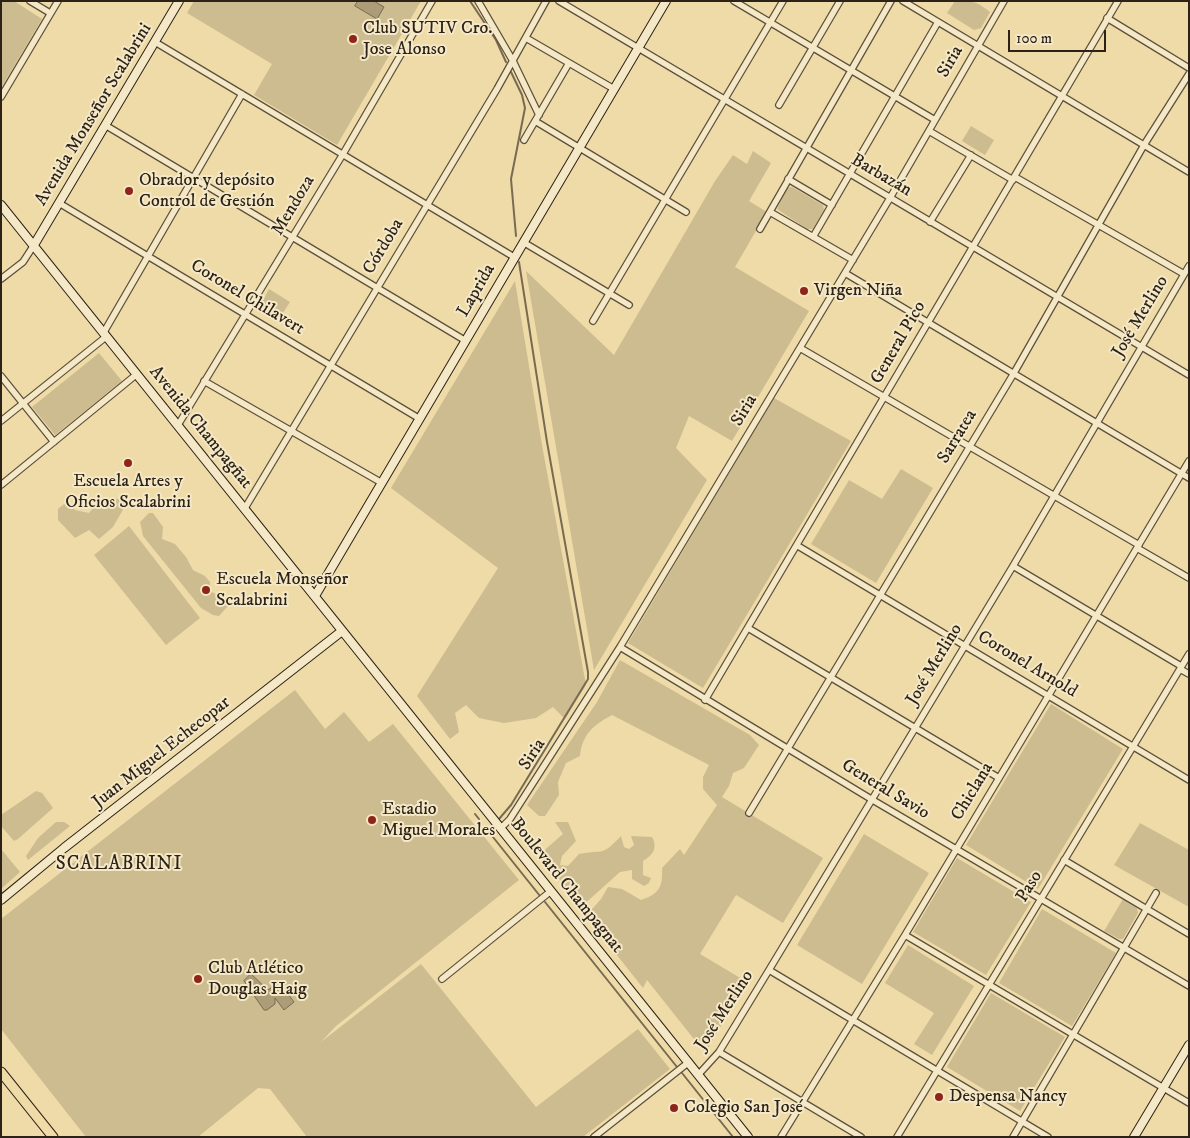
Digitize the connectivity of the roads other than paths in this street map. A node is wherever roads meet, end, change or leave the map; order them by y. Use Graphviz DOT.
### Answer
graph roads {
  1 [pos="30,1"];
  2 [pos="58,1"];
  3 [pos="179,1"];
  4 [pos="432,1"];
  5 [pos="478,1"];
  6 [pos="546,1"];
  7 [pos="559,1"];
  8 [pos="666,1"];
  9 [pos="734,1"];
  10 [pos="783,1"];
  11 [pos="840,1"];
  12 [pos="891,1"];
  13 [pos="903,1"];
  14 [pos="1004,1"];
  15 [pos="1118,1"];
  16 [pos="50,13"];
  17 [pos="1107,18"];
  18 [pos="938,22"];
  19 [pos="770,23"];
  20 [pos="526,38"];
  21 [pos="155,42"];
  22 [pos="978,46"];
  23 [pos="637,48"];
  24 [pos="812,48"];
  25 [pos="513,61"];
  26 [pos="569,63"];
  27 [pos="1189,68"];
  28 [pos="851,70"];
  29 [pos="1189,74"];
  30 [pos="614,89"];
  31 [pos="242,94"];
  32 [pos="1062,96"];
  33 [pos="1,97"];
  34 [pos="896,97"];
  35 [pos="726,101"];
  36 [pos="779,105"];
  37 [pos="537,118"];
  38 [pos="935,120"];
  39 [pos="105,125"];
  40 [pos="929,131"];
  41 [pos="524,140"];
  42 [pos="1144,145"];
  43 [pos="580,148"];
  44 [pos="806,149"];
  45 [pos="343,154"];
  46 [pos="971,155"];
  47 [pos="1189,172"];
  48 [pos="850,175"];
  49 [pos="193,178"];
  50 [pos="1014,178"];
  51 [pos="788,179"];
  52 [pos="890,198"];
  53 [pos="667,200"];
  54 [pos="59,203"];
  55 [pos="427,204"];
  56 [pos="1,205"];
  57 [pos="832,206"];
  58 [pos="686,212"];
  59 [pos="770,212"];
  60 [pos="930,222"];
  61 [pos="1100,224"];
  62 [pos="760,229"];
  63 [pos="813,237"];
  64 [pos="293,238"];
  65 [pos="523,242"];
  66 [pos="34,245"];
  67 [pos="973,248"];
  68 [pos="149,256"];
  69 [pos="514,256"];
  70 [pos="853,260"];
  71 [pos="1189,266"];
  72 [pos="845,273"];
  73 [pos="1184,274"];
  74 [pos="1,279"];
  75 [pos="376,288"];
  76 [pos="610,293"];
  77 [pos="1058,299"];
  78 [pos="629,305"];
  79 [pos="245,314"];
  80 [pos="593,321"];
  81 [pos="928,322"];
  82 [pos="105,334"];
  83 [pos="466,341"];
  84 [pos="1141,347"];
  85 [pos="800,348"];
  86 [pos="330,366"];
  87 [pos="1014,373"];
  88 [pos="137,374"];
  89 [pos="1,376"];
  90 [pos="1189,376"];
  91 [pos="204,381"];
  92 [pos="885,397"];
  93 [pos="24,403"];
  94 [pos="420,419"];
  95 [pos="1,421"];
  96 [pos="1096,423"];
  97 [pos="178,424"];
  98 [pos="291,432"];
  99 [pos="54,442"];
  100 [pos="970,447"];
  101 [pos="1189,461"];
  102 [pos="1182,474"];
  103 [pos="1189,478"];
  104 [pos="382,483"];
  105 [pos="1,485"];
  106 [pos="1054,495"];
  107 [pos="245,508"];
  108 [pos="798,546"];
  109 [pos="1138,547"];
  110 [pos="1013,566"];
  111 [pos="1189,578"];
  112 [pos="881,595"];
  113 [pos="315,596"];
  114 [pos="1097,615"];
  115 [pos="748,628"];
  116 [pos="342,631"];
  117 [pos="965,645"];
  118 [pos="620,647"];
  119 [pos="1189,654"];
  120 [pos="1181,667"];
  121 [pos="1189,674"];
  122 [pos="831,678"];
  123 [pos="1048,696"];
  124 [pos="705,700"];
  125 [pos="915,728"];
  126 [pos="1131,746"];
  127 [pos="788,749"];
  128 [pos="999,778"];
  129 [pos="1189,780"];
  130 [pos="871,799"];
  131 [pos="749,813"];
  132 [pos="500,829"];
  133 [pos="957,849"];
  134 [pos="1064,860"];
  135 [pos="552,891"];
  136 [pos="1156,893"];
  137 [pos="1040,899"];
  138 [pos="1,900"];
  139 [pos="1147,909"];
  140 [pos="1189,934"];
  141 [pos="905,935"];
  142 [pos="1124,948"];
  143 [pos="769,970"];
  144 [pos="442,979"];
  145 [pos="989,984"];
  146 [pos="1189,986"];
  147 [pos="853,1020"];
  148 [pos="1073,1035"];
  149 [pos="1189,1045"];
  150 [pos="719,1052"];
  151 [pos="689,1062"];
  152 [pos="937,1070"];
  153 [pos="1,1072"];
  154 [pos="699,1074"];
  155 [pos="1163,1088"];
  156 [pos="803,1102"];
  157 [pos="1189,1103"];
  158 [pos="1022,1122"];
  159 [pos="53,1137"];
  160 [pos="594,1137"];
  161 [pos="748,1137"];
  162 [pos="781,1137"];
  163 [pos="861,1137"];
  164 [pos="897,1137"];
  165 [pos="1013,1137"];
  166 [pos="1048,1137"];
  167 [pos="1134,1137"];
  1 -- 16 [label="street"];
  2 -- 16 [label="street"];
  3 -- 21 [label="main road, Avenida Monseñor Scalabrini"];
  4 -- 45 [label="street, Mendoza"];
  5 -- 25 [label="street"];
  6 -- 20 [label="street, Córdoba"];
  7 -- 23 [label="street, Barbazán"];
  8 -- 23 [label="main road, Laprida"];
  9 -- 19 [label="street"];
  10 -- 19 [label="street"];
  11 -- 24 [label="street"];
  12 -- 28 [label="street"];
  13 -- 18 [label="street"];
  14 -- 22 [label="street, Siria"];
  15 -- 17 [label="street, General Pico"];
  16 -- 33 [label="street"];
  17 -- 27 [label="street"];
  17 -- 32 [label="street, General Pico"];
  18 -- 22 [label="street"];
  18 -- 34 [label="street"];
  19 -- 24 [label="street"];
  19 -- 35 [label="street"];
  20 -- 25 [label="street, Córdoba"];
  20 -- 26 [label="street"];
  21 -- 31 [label="street"];
  21 -- 39 [label="main road, Avenida Monseñor Scalabrini"];
  22 -- 32 [label="street"];
  22 -- 38 [label="street, Siria"];
  23 -- 30 [label="main road, Laprida"];
  23 -- 35 [label="street, Barbazán"];
  24 -- 28 [label="street"];
  24 -- 36 [label="street"];
  25 -- 37 [label="street"];
  25 -- 55 [label="street, Córdoba"];
  26 -- 30 [label="street"];
  26 -- 37 [label="street"];
  28 -- 34 [label="street"];
  28 -- 44 [label="street"];
  29 -- 42 [label="street, Sarratea"];
  30 -- 43 [label="main road, Laprida"];
  31 -- 45 [label="street"];
  31 -- 49 [label="street"];
  32 -- 42 [label="street"];
  32 -- 50 [label="street, General Pico"];
  34 -- 38 [label="street"];
  34 -- 48 [label="street"];
  35 -- 44 [label="street, Barbazán"];
  35 -- 53 [label="street"];
  37 -- 41 [label="street"];
  37 -- 43 [label="street"];
  38 -- 40 [label="street, Siria"];
  39 -- 49 [label="street"];
  39 -- 54 [label="main road, Avenida Monseñor Scalabrini"];
  40 -- 46 [label="street"];
  40 -- 52 [label="street, Siria"];
  42 -- 47 [label="street"];
  42 -- 61 [label="street, Sarratea"];
  43 -- 53 [label="street"];
  43 -- 65 [label="main road, Laprida"];
  44 -- 48 [label="street, Barbazán"];
  44 -- 51 [label="street"];
  45 -- 55 [label="street"];
  45 -- 64 [label="street, Mendoza"];
  46 -- 50 [label="street"];
  46 -- 60 [label="street"];
  48 -- 52 [label="street, Barbazán"];
  48 -- 57 [label="street"];
  49 -- 64 [label="street"];
  49 -- 68 [label="street"];
  50 -- 61 [label="street"];
  50 -- 67 [label="street, General Pico"];
  51 -- 57 [label="street"];
  51 -- 59 [label="street"];
  52 -- 60 [label="street, Barbazán"];
  52 -- 70 [label="street, Siria"];
  53 -- 58 [label="street"];
  53 -- 76 [label="street"];
  54 -- 66 [label="main road, Avenida Monseñor Scalabrini"];
  54 -- 68 [label="street, Coronel Chilavert"];
  55 -- 69 [label="street"];
  55 -- 75 [label="street, Córdoba"];
  56 -- 66 [label="main road, Avenida Champagñat"];
  57 -- 63 [label="street"];
  59 -- 62 [label="street"];
  59 -- 63 [label="street"];
  60 -- 67 [label="street, Barbazán"];
  61 -- 73 [label="street"];
  61 -- 77 [label="street, Sarratea"];
  63 -- 70 [label="street"];
  64 -- 75 [label="street"];
  64 -- 79 [label="street, Mendoza"];
  65 -- 69 [label="main road, Laprida"];
  65 -- 76 [label="street"];
  66 -- 74 [label="street"];
  66 -- 82 [label="main road, Avenida Champagñat"];
  67 -- 77 [label="street, Barbazán"];
  67 -- 81 [label="street, General Pico"];
  68 -- 79 [label="street, Coronel Chilavert"];
  68 -- 82 [label="street"];
  69 -- 83 [label="main road, Laprida"];
  70 -- 72 [label="street, Siria"];
  71 -- 73 [label="street, José Merlino"];
  72 -- 81 [label="street"];
  72 -- 85 [label="street, Siria"];
  73 -- 84 [label="street, José Merlino"];
  75 -- 83 [label="street"];
  75 -- 86 [label="street, Córdoba"];
  76 -- 78 [label="street"];
  76 -- 80 [label="street"];
  77 -- 84 [label="street, Barbazán"];
  77 -- 87 [label="street, Sarratea"];
  79 -- 86 [label="street, Coronel Chilavert"];
  79 -- 91 [label="street, Mendoza"];
  81 -- 87 [label="street"];
  81 -- 92 [label="street, General Pico"];
  82 -- 88 [label="main road, Avenida Champagñat"];
  82 -- 93 [label="street"];
  83 -- 94 [label="main road, Laprida"];
  84 -- 90 [label="street, Barbazán"];
  84 -- 96 [label="street, José Merlino"];
  85 -- 92 [label="street"];
  85 -- 118 [label="street, Siria"];
  86 -- 94 [label="street, Coronel Chilavert"];
  86 -- 98 [label="street, Córdoba"];
  87 -- 96 [label="street"];
  87 -- 100 [label="street, Sarratea"];
  88 -- 97 [label="main road, Avenida Champagñat"];
  88 -- 99 [label="street"];
  89 -- 93 [label="street"];
  91 -- 97 [label="street, Mendoza"];
  91 -- 98 [label="street"];
  92 -- 100 [label="street"];
  92 -- 108 [label="street, General Pico"];
  93 -- 95 [label="street"];
  93 -- 99 [label="street"];
  94 -- 104 [label="main road, Laprida"];
  96 -- 102 [label="street"];
  96 -- 106 [label="street, José Merlino"];
  97 -- 107 [label="main road, Avenida Champagñat"];
  98 -- 104 [label="street"];
  98 -- 107 [label="street, Córdoba"];
  99 -- 105 [label="street"];
  100 -- 106 [label="street"];
  100 -- 112 [label="street, Sarratea"];
  101 -- 102 [label="street, Chiclana"];
  102 -- 103 [label="street"];
  102 -- 109 [label="street, Chiclana"];
  104 -- 113 [label="main road, Laprida"];
  106 -- 109 [label="street"];
  106 -- 110 [label="street, José Merlino"];
  107 -- 113 [label="main road, Avenida Champagñat"];
  108 -- 112 [label="street, Coronel Arnold"];
  108 -- 115 [label="street, General Pico"];
  109 -- 111 [label="street"];
  109 -- 114 [label="street, Chiclana"];
  110 -- 114 [label="street"];
  110 -- 117 [label="street, José Merlino"];
  112 -- 117 [label="street, Coronel Arnold"];
  112 -- 122 [label="street, Sarratea"];
  113 -- 116 [label="main road, Avenida Champagñat"];
  114 -- 120 [label="street"];
  114 -- 123 [label="street, Chiclana"];
  115 -- 122 [label="street"];
  115 -- 124 [label="street, General Pico"];
  116 -- 132 [label="main road, Boulevard Champagnat"];
  116 -- 138 [label="main road, Juan Miguel Echecopar"];
  117 -- 123 [label="street, Coronel Arnold"];
  117 -- 125 [label="street, José Merlino"];
  118 -- 124 [label="street, General Savio"];
  118 -- 132 [label="street, Siria"];
  119 -- 120 [label="street, Paso"];
  120 -- 121 [label="street"];
  120 -- 126 [label="street, Paso"];
  122 -- 125 [label="street"];
  122 -- 127 [label="street, Sarratea"];
  123 -- 126 [label="street, Coronel Arnold"];
  123 -- 128 [label="street, Chiclana"];
  124 -- 127 [label="street, General Savio"];
  125 -- 128 [label="street"];
  125 -- 130 [label="street, José Merlino"];
  126 -- 129 [label="street, Coronel Arnold"];
  126 -- 134 [label="street, Paso"];
  127 -- 130 [label="street, General Savio"];
  127 -- 131 [label="street, Sarratea"];
  128 -- 133 [label="street, Chiclana"];
  130 -- 133 [label="street, General Savio"];
  130 -- 143 [label="street, José Merlino"];
  132 -- 135 [label="main road, Boulevard Champagnat"];
  133 -- 137 [label="street, General Savio"];
  133 -- 141 [label="street, Chiclana"];
  134 -- 137 [label="street, Paso"];
  134 -- 139 [label="street"];
  135 -- 144 [label="street"];
  135 -- 151 [label="main road, Boulevard Champagnat"];
  136 -- 139 [label="street"];
  137 -- 142 [label="street, General Savio"];
  137 -- 145 [label="street, Paso"];
  139 -- 140 [label="street"];
  139 -- 142 [label="street"];
  141 -- 145 [label="street"];
  141 -- 147 [label="street, Chiclana"];
  142 -- 146 [label="street, General Savio"];
  142 -- 148 [label="street"];
  143 -- 147 [label="street"];
  143 -- 150 [label="street, José Merlino"];
  145 -- 148 [label="street"];
  145 -- 152 [label="street, Paso"];
  147 -- 152 [label="street"];
  147 -- 156 [label="street, Chiclana"];
  148 -- 155 [label="street"];
  148 -- 158 [label="street"];
  149 -- 155 [label="main road"];
  150 -- 154 [label="street, José Merlino"];
  150 -- 156 [label="street"];
  151 -- 154 [label="main road, Boulevard Champagnat"];
  151 -- 160 [label="street, José Merlino"];
  152 -- 158 [label="street"];
  152 -- 164 [label="street, Paso"];
  153 -- 159 [label="main road"];
  154 -- 161 [label="main road, Boulevard Champagnat"];
  155 -- 157 [label="street"];
  155 -- 167 [label="main road"];
  156 -- 162 [label="street, Chiclana"];
  156 -- 163 [label="street"];
  158 -- 165 [label="street"];
  158 -- 166 [label="street"];
}
